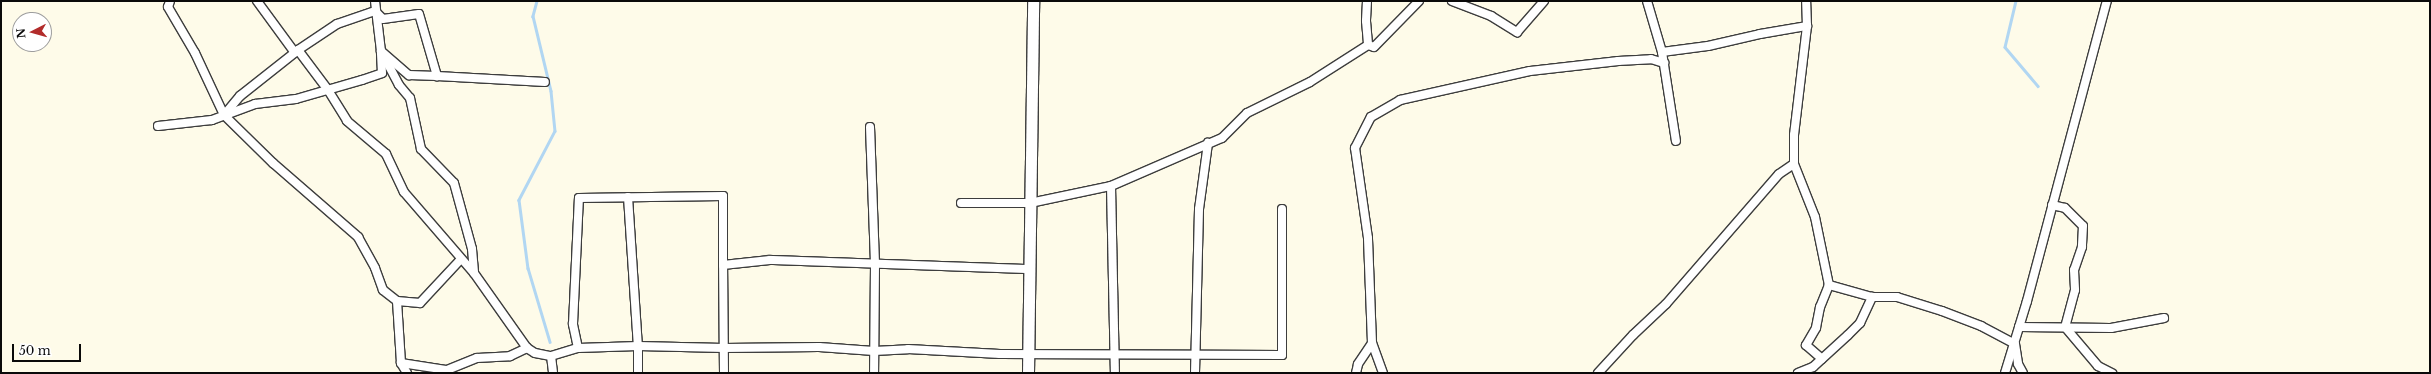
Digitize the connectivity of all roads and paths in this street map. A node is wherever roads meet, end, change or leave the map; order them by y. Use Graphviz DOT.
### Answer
graph roads {
  1 [pos="170,1"];
  2 [pos="257,1"];
  3 [pos="375,1"];
  4 [pos="1033,1"];
  5 [pos="1367,1"];
  6 [pos="1419,1"];
  7 [pos="1452,1"];
  8 [pos="1544,1"];
  9 [pos="1647,1"];
  10 [pos="1806,1"];
  11 [pos="2107,1"];
  12 [pos="375,11"];
  13 [pos="1807,26"];
  14 [pos="1368,45"];
  15 [pos="297,52"];
  16 [pos="380,52"];
  17 [pos="1662,52"];
  18 [pos="1664,62"];
  19 [pos="437,76"];
  20 [pos="545,82"];
  21 [pos="328,90"];
  22 [pos="224,115"];
  23 [pos="158,126"];
  24 [pos="870,127"];
  25 [pos="1676,141"];
  26 [pos="1208,143"];
  27 [pos="1794,164"];
  28 [pos="1111,186"];
  29 [pos="628,197"];
  30 [pos="961,203"];
  31 [pos="1030,203"];
  32 [pos="2052,205"];
  33 [pos="1282,209"];
  34 [pos="462,259"];
  35 [pos="723,265"];
  36 [pos="875,265"];
  37 [pos="1029,269"];
  38 [pos="474,273"];
  39 [pos="1828,284"];
  40 [pos="1872,297"];
  41 [pos="398,302"];
  42 [pos="2164,318"];
  43 [pos="2019,327"];
  44 [pos="2065,327"];
  45 [pos="1372,343"];
  46 [pos="2015,344"];
  47 [pos="638,346"];
  48 [pos="527,348"];
  49 [pos="578,348"];
  50 [pos="724,348"];
  51 [pos="874,351"];
  52 [pos="1028,353"];
  53 [pos="1115,354"];
  54 [pos="1196,354"];
  55 [pos="551,356"];
  56 [pos="1822,359"];
  57 [pos="401,363"];
  58 [pos="407,373"];
  59 [pos="553,373"];
  60 [pos="638,373"];
  61 [pos="724,373"];
  62 [pos="874,373"];
  63 [pos="1028,373"];
  64 [pos="1115,373"];
  65 [pos="1195,373"];
  66 [pos="1356,373"];
  67 [pos="1383,373"];
  68 [pos="1598,373"];
  69 [pos="1798,373"];
  70 [pos="2005,373"];
  71 [pos="2023,373"];
  72 [pos="2112,373"];
  1 -- 22 [label="street"];
  2 -- 15 [label="street"];
  3 -- 12 [label="street"];
  4 -- 31 [label="street"];
  5 -- 14 [label="street"];
  6 -- 14 [label="street"];
  7 -- 8 [label="street"];
  9 -- 17 [label="street"];
  10 -- 13 [label="street"];
  11 -- 32 [label="street"];
  12 -- 15 [label="street"];
  12 -- 16 [label="street"];
  12 -- 19 [label="street"];
  13 -- 17 [label="street"];
  13 -- 27 [label="street"];
  14 -- 26 [label="street"];
  15 -- 21 [label="street"];
  15 -- 22 [label="street"];
  16 -- 19 [label="street"];
  16 -- 21 [label="street"];
  16 -- 38 [label="street"];
  17 -- 18 [label="street"];
  18 -- 25 [label="street"];
  18 -- 45 [label="street"];
  19 -- 20 [label="street"];
  21 -- 22 [label="street"];
  21 -- 34 [label="street"];
  22 -- 23 [label="street"];
  22 -- 41 [label="street"];
  24 -- 36 [label="street"];
  26 -- 28 [label="street"];
  26 -- 54 [label="street"];
  27 -- 39 [label="street"];
  27 -- 68 [label="street"];
  28 -- 31 [label="street"];
  28 -- 53 [label="street"];
  29 -- 35 [label="street"];
  29 -- 47 [label="street"];
  29 -- 49 [label="street"];
  30 -- 31 [label="street"];
  31 -- 37 [label="street"];
  32 -- 43 [label="street"];
  32 -- 44 [label="street"];
  33 -- 54 [label="street"];
  34 -- 38 [label="street"];
  34 -- 41 [label="street"];
  35 -- 36 [label="street"];
  35 -- 50 [label="street"];
  36 -- 37 [label="street"];
  36 -- 51 [label="street"];
  37 -- 52 [label="street"];
  38 -- 48 [label="street"];
  39 -- 40 [label="street"];
  39 -- 56 [label="street"];
  40 -- 46 [label="street"];
  40 -- 56 [label="street"];
  41 -- 57 [label="street"];
  42 -- 44 [label="street"];
  43 -- 44 [label="street"];
  43 -- 46 [label="street"];
  44 -- 72 [label="street"];
  45 -- 66 [label="street"];
  45 -- 67 [label="street"];
  46 -- 70 [label="street"];
  46 -- 71 [label="street"];
  47 -- 49 [label="street"];
  47 -- 50 [label="street"];
  47 -- 60 [label="street"];
  48 -- 55 [label="street"];
  48 -- 57 [label="street"];
  49 -- 55 [label="street"];
  50 -- 51 [label="street"];
  50 -- 61 [label="street"];
  51 -- 52 [label="street"];
  51 -- 62 [label="street"];
  52 -- 53 [label="street"];
  52 -- 63 [label="street"];
  53 -- 54 [label="street"];
  53 -- 64 [label="street"];
  54 -- 65 [label="street"];
  55 -- 59 [label="street"];
  56 -- 69 [label="street"];
  57 -- 58 [label="street"];
}
